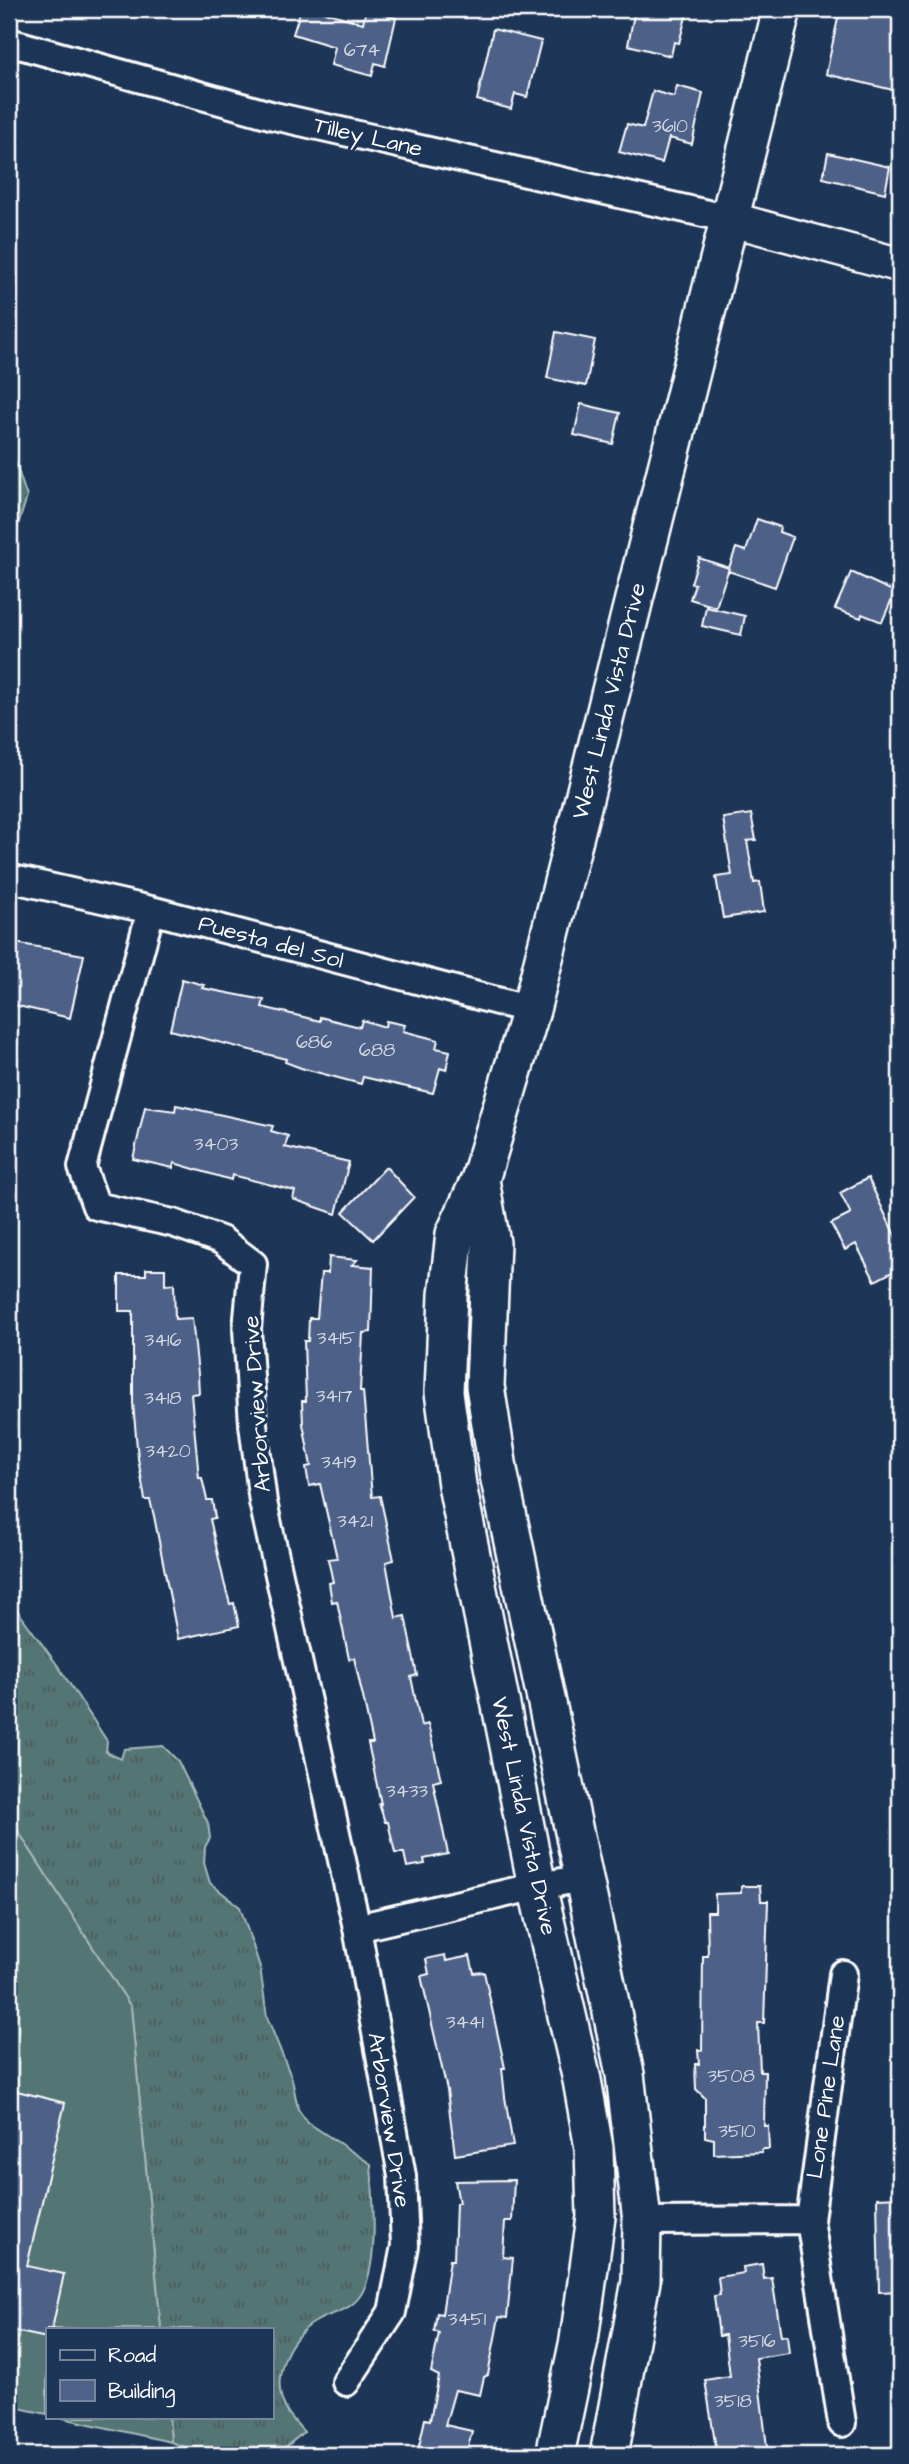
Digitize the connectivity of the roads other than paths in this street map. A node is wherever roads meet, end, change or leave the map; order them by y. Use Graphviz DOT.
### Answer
graph roads {
  1 [pos="782,9"];
  2 [pos="9,42"];
  3 [pos="730,219"];
  4 [pos="900,265"];
  5 [pos="9,878"];
  6 [pos="151,910"];
  7 [pos="531,1010"];
  8 [pos="480,1180"];
  9 [pos="586,1878"];
  10 [pos="537,1886"];
  11 [pos="357,1928"];
  12 [pos="843,1974"];
  13 [pos="810,2220"];
  14 [pos="642,2221"];
  15 [pos="346,2382"];
  16 [pos="842,2423"];
  17 [pos="555,2455"];
  18 [pos="609,2455"];
  1 -- 3 [label="main road, West Linda Vista Drive"];
  2 -- 3 [label="street, Tilley Lane"];
  3 -- 4 [label="street"];
  3 -- 7 [label="main road, West Linda Vista Drive"];
  5 -- 6 [label="street, Puesta del Sol"];
  6 -- 7 [label="street, Puesta del Sol"];
  6 -- 11 [label="street, Arborview Drive"];
  7 -- 8 [label="main road, West Linda Vista Drive"];
  8 -- 9 [label="main road, West Linda Vista Drive"];
  8 -- 10 [label="main road, West Linda Vista Drive"];
  9 -- 10 [label="street"];
  9 -- 14 [label="main road, West Linda Vista Drive"];
  10 -- 11 [label="street"];
  10 -- 17 [label="main road, West Linda Vista Drive"];
  11 -- 15 [label="street, Arborview Drive"];
  12 -- 13 [label="street, Lone Pine Lane"];
  13 -- 14 [label="street"];
  13 -- 16 [label="street, Lone Pine Lane"];
  14 -- 18 [label="main road, West Linda Vista Drive"];
}
